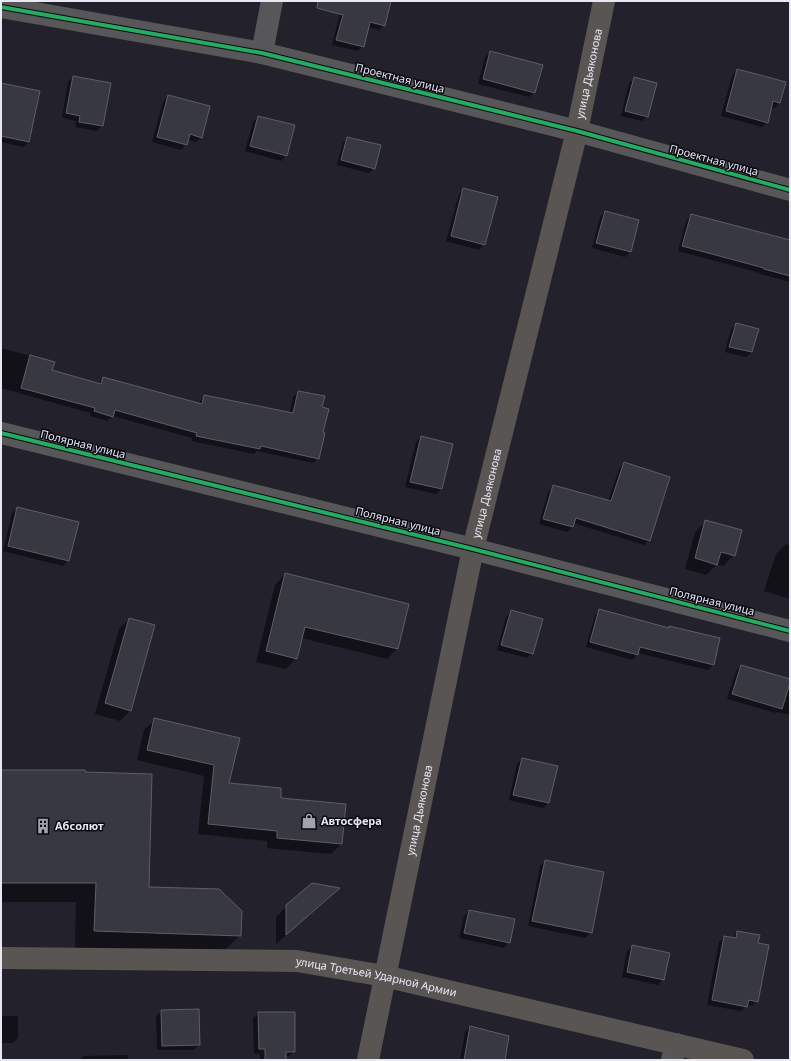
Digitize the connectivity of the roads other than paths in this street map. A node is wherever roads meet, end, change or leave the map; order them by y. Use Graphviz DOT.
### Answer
graph roads {
  1 [pos="272,1"];
  2 [pos="604,1"];
  3 [pos="1,6"];
  4 [pos="262,53"];
  5 [pos="577,131"];
  6 [pos="790,190"];
  7 [pos="1,433"];
  8 [pos="473,549"];
  9 [pos="790,631"];
  10 [pos="1,958"];
  11 [pos="384,976"];
  12 [pos="674,1052"];
  13 [pos="368,1060"];
  14 [pos="743,1060"];
  1 -- 4 [label="street"];
  2 -- 5 [label="main road, улица Дьяконова"];
  3 -- 4 [label="street, Проектная улица"];
  4 -- 5 [label="street, Проектная улица"];
  5 -- 6 [label="street, Проектная улица"];
  5 -- 8 [label="main road, улица Дьяконова"];
  7 -- 8 [label="street, Полярная улица"];
  8 -- 9 [label="street, Полярная улица"];
  8 -- 11 [label="main road, улица Дьяконова"];
  10 -- 11 [label="main road, улица Третьей Ударной Армии"];
  11 -- 12 [label="main road, улица Третьей Ударной Армии"];
  11 -- 13 [label="main road, улица Дьяконова"];
  12 -- 14 [label="main road, улица Третьей Ударной Армии"];
}
